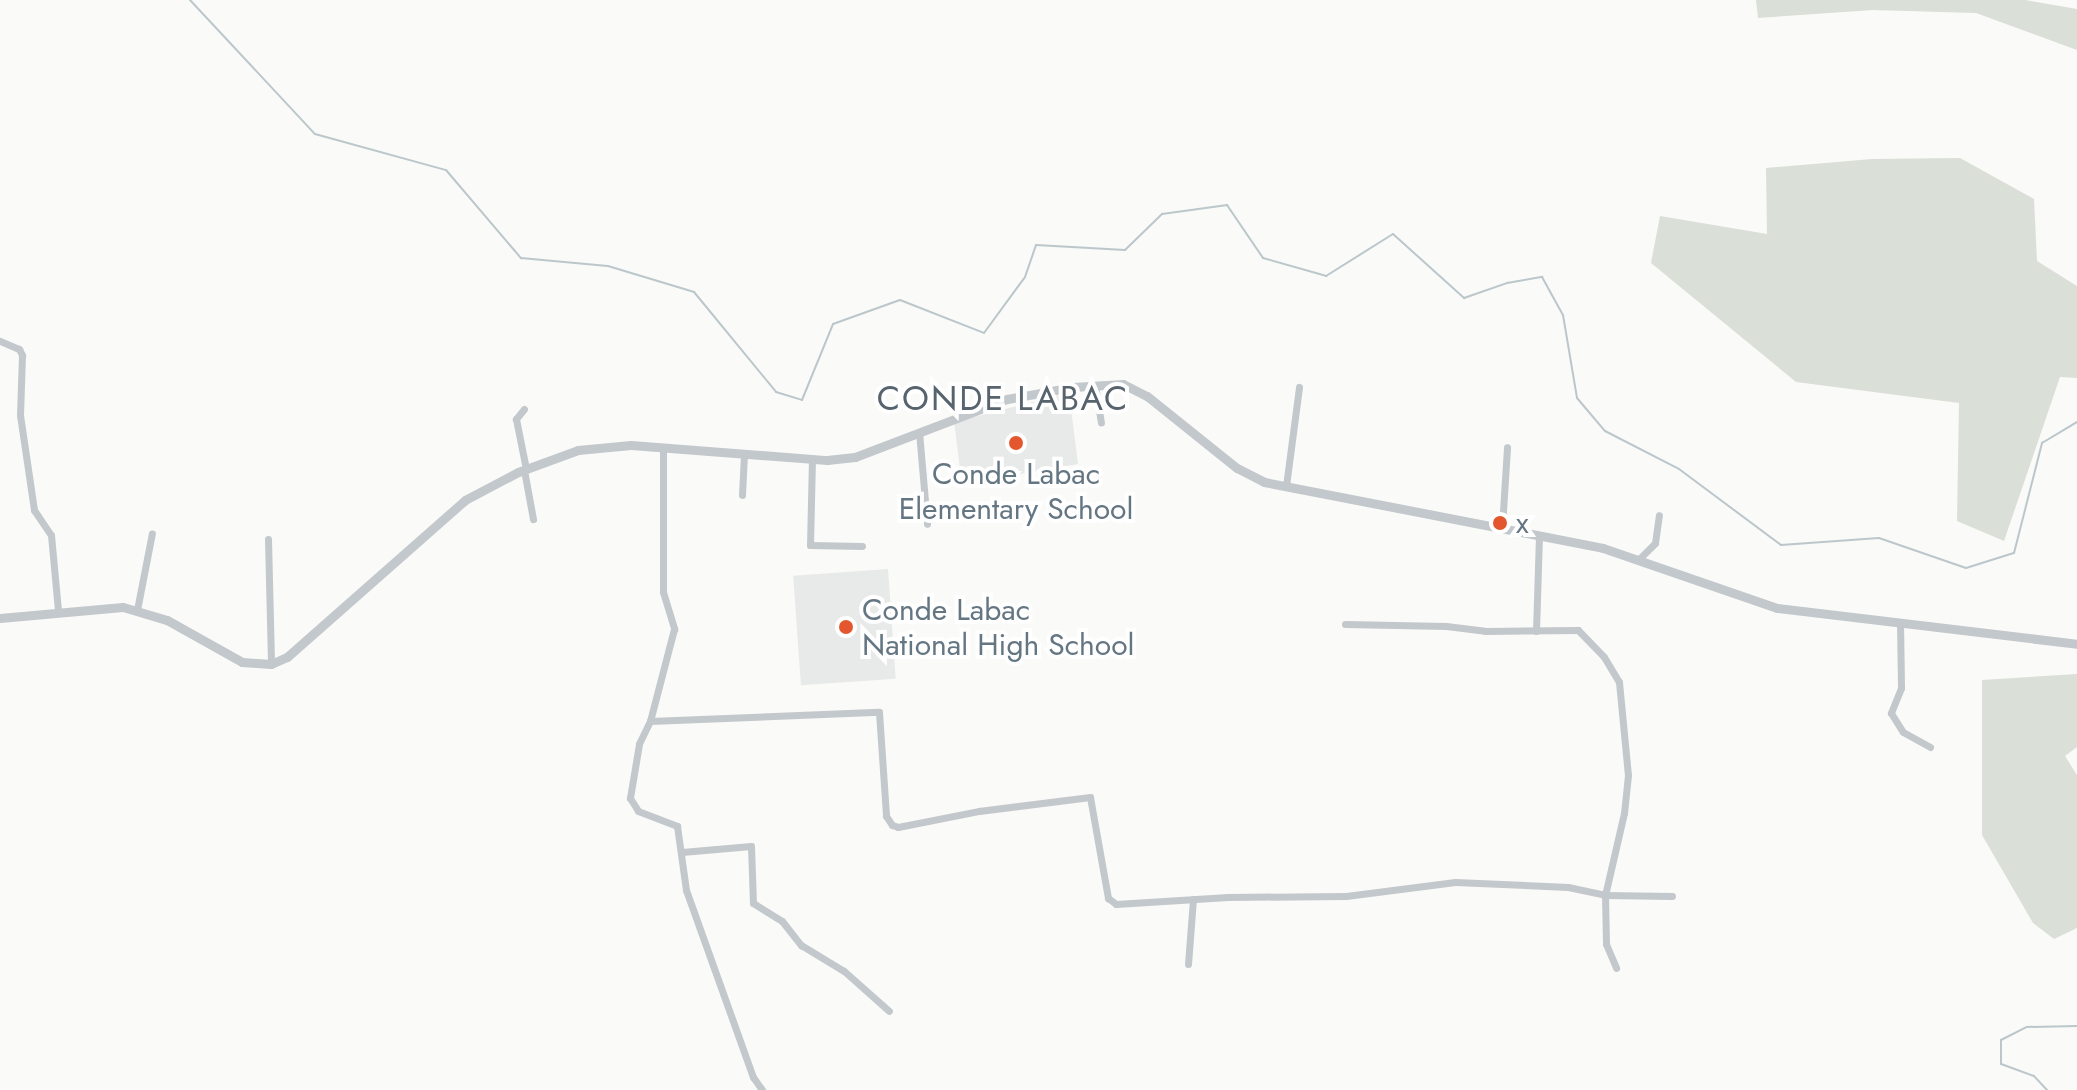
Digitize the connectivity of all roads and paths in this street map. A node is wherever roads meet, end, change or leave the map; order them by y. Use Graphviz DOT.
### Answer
graph roads {
  1 [pos="0,341"];
  2 [pos="1095,385"];
  3 [pos="1299,387"];
  4 [pos="524,409"];
  5 [pos="1101,423"];
  6 [pos="919,432"];
  7 [pos="1507,447"];
  8 [pos="663,448"];
  9 [pos="744,454"];
  10 [pos="812,458"];
  11 [pos="525,470"];
  12 [pos="1286,486"];
  13 [pos="742,495"];
  14 [pos="1659,515"];
  15 [pos="533,519"];
  16 [pos="927,524"];
  17 [pos="1502,527"];
  18 [pos="152,533"];
  19 [pos="1539,535"];
  20 [pos="268,539"];
  21 [pos="862,546"];
  22 [pos="1640,558"];
  23 [pos="137,610"];
  24 [pos="58,611"];
  25 [pos="0,618"];
  26 [pos="1900,622"];
  27 [pos="1345,624"];
  28 [pos="1536,631"];
  29 [pos="2077,644"];
  30 [pos="271,664"];
  31 [pos="650,721"];
  32 [pos="1930,747"];
  33 [pos="682,852"];
  34 [pos="1605,895"];
  35 [pos="1672,896"];
  36 [pos="1193,899"];
  37 [pos="1188,964"];
  38 [pos="1616,968"];
  39 [pos="889,1011"];
  40 [pos="762,1090"];
  1 -- 24 [label="street"];
  2 -- 5 [label="street"];
  2 -- 6 [label="street"];
  2 -- 12 [label="street"];
  3 -- 12 [label="street"];
  4 -- 11 [label="street"];
  6 -- 10 [label="street"];
  6 -- 16 [label="street"];
  7 -- 17 [label="street"];
  8 -- 9 [label="street"];
  8 -- 11 [label="street"];
  8 -- 31 [label="street"];
  9 -- 10 [label="street"];
  9 -- 13 [label="street"];
  10 -- 21 [label="street"];
  11 -- 15 [label="street"];
  11 -- 30 [label="street"];
  12 -- 17 [label="street"];
  14 -- 22 [label="street"];
  17 -- 19 [label="street"];
  18 -- 23 [label="street"];
  19 -- 22 [label="street"];
  19 -- 28 [label="street"];
  20 -- 30 [label="street"];
  22 -- 26 [label="street"];
  23 -- 24 [label="street"];
  23 -- 30 [label="street"];
  24 -- 25 [label="street"];
  26 -- 29 [label="street"];
  26 -- 32 [label="street"];
  27 -- 28 [label="street"];
  28 -- 34 [label="street"];
  31 -- 33 [label="street"];
  31 -- 36 [label="street"];
  33 -- 39 [label="street"];
  33 -- 40 [label="street"];
  34 -- 35 [label="street"];
  34 -- 36 [label="street"];
  34 -- 38 [label="street"];
  36 -- 37 [label="street"];
}
